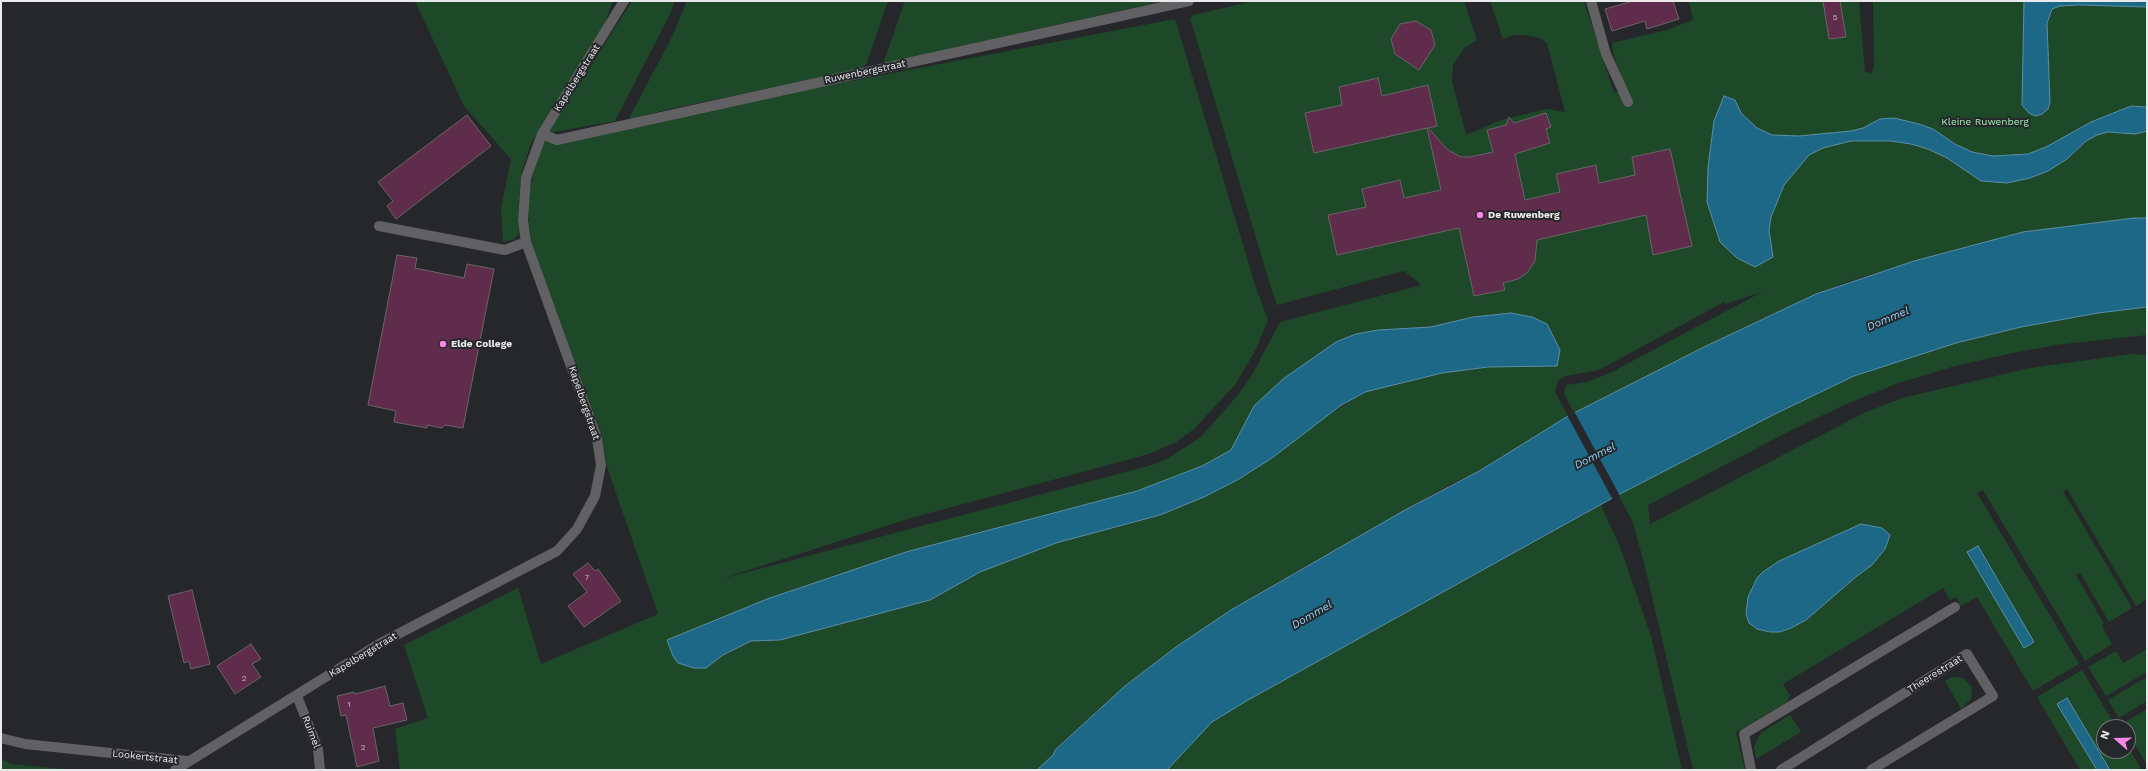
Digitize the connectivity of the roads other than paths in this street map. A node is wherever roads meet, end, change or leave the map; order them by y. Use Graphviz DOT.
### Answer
graph roads {
  1 [pos="624,1"];
  2 [pos="1189,1"];
  3 [pos="1591,1"];
  4 [pos="1628,102"];
  5 [pos="542,134"];
  6 [pos="379,226"];
  7 [pos="526,242"];
  8 [pos="1955,607"];
  9 [pos="296,696"];
  10 [pos="1,738"];
  11 [pos="187,761"];
  12 [pos="175,770"];
  13 [pos="320,770"];
  14 [pos="1751,770"];
  15 [pos="1781,770"];
  16 [pos="1871,770"];
  1 -- 5 [label="street, Kapelbergstraat"];
  2 -- 5 [label="street, Ruwenbergstraat"];
  3 -- 4 [label="street"];
  5 -- 7 [label="street, Kapelbergstraat"];
  6 -- 7 [label="street"];
  7 -- 9 [label="street, Kapelbergstraat"];
  8 -- 14 [label="street"];
  9 -- 11 [label="street, Lookertstraat"];
  9 -- 13 [label="street, Ruimel"];
  10 -- 11 [label="street, Lookertstraat"];
  11 -- 12 [label="street"];
  15 -- 16 [label="street, Theerestraat"];
}
